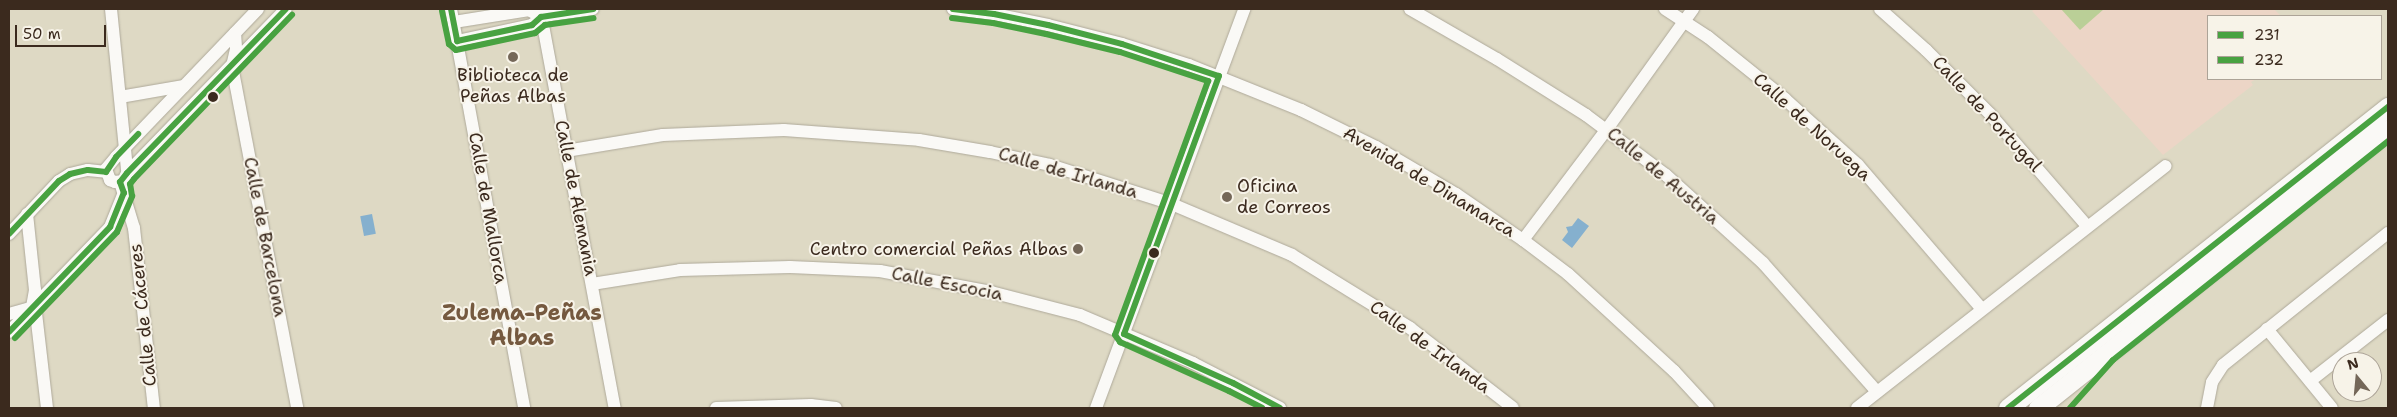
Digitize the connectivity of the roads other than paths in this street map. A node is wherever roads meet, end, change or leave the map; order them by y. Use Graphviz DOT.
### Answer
graph roads {
  1 [pos="111,9"];
  2 [pos="258,9"];
  3 [pos="286,9"];
  4 [pos="451,9"];
  5 [pos="593,9"];
  6 [pos="953,9"];
  7 [pos="1244,9"];
  8 [pos="1410,9"];
  9 [pos="1665,9"];
  10 [pos="1693,9"];
  11 [pos="1880,9"];
  12 [pos="540,13"];
  13 [pos="1684,21"];
  14 [pos="454,22"];
  15 [pos="235,33"];
  16 [pos="457,41"];
  17 [pos="207,62"];
  18 [pos="232,66"];
  19 [pos="1219,76"];
  20 [pos="184,86"];
  21 [pos="120,97"];
  22 [pos="2388,107"];
  23 [pos="1607,129"];
  24 [pos="2388,130"];
  25 [pos="125,148"];
  26 [pos="566,151"];
  27 [pos="2166,166"];
  28 [pos="109,167"];
  29 [pos="125,179"];
  30 [pos="1172,204"];
  31 [pos="27,214"];
  32 [pos="2088,226"];
  33 [pos="2388,233"];
  34 [pos="9,234"];
  35 [pos="1523,240"];
  36 [pos="592,284"];
  37 [pos="32,307"];
  38 [pos="1982,309"];
  39 [pos="9,314"];
  40 [pos="2388,320"];
  41 [pos="2267,329"];
  42 [pos="9,332"];
  43 [pos="1124,334"];
  44 [pos="2310,381"];
  45 [pos="1877,392"];
  46 [pos="47,408"];
  47 [pos="154,408"];
  48 [pos="297,408"];
  49 [pos="524,408"];
  50 [pos="615,408"];
  51 [pos="716,408"];
  52 [pos="836,408"];
  53 [pos="1096,408"];
  54 [pos="1280,408"];
  55 [pos="1513,408"];
  56 [pos="1708,408"];
  57 [pos="1857,408"];
  58 [pos="2008,408"];
  59 [pos="2038,408"];
  60 [pos="2206,408"];
  61 [pos="2332,408"];
  1 -- 21 [label="street, Calle de Cáceres"];
  2 -- 15 [label="street"];
  3 -- 18 [label="street"];
  4 -- 14 [label="street, Calle de Mallorca"];
  5 -- 12 [label="street"];
  6 -- 19 [label="street, Avenida de Dinamarca"];
  7 -- 19 [label="street"];
  8 -- 23 [label="street, Calle de Austria"];
  9 -- 13 [label="street, Calle de Noruega"];
  10 -- 13 [label="street"];
  11 -- 32 [label="street, Calle de Portugal"];
  12 -- 14 [label="street"];
  12 -- 16 [label="street"];
  12 -- 26 [label="street, Calle de Alemania"];
  13 -- 23 [label="street"];
  13 -- 38 [label="street, Calle de Noruega"];
  14 -- 16 [label="street, Calle de Mallorca"];
  15 -- 17 [label="street"];
  15 -- 18 [label="street, Calle de Barcelona"];
  16 -- 49 [label="street, Calle de Mallorca"];
  17 -- 18 [label="street"];
  17 -- 20 [label="street"];
  18 -- 29 [label="street"];
  18 -- 48 [label="street, Calle de Barcelona"];
  19 -- 30 [label="street"];
  19 -- 35 [label="street, Avenida de Dinamarca"];
  20 -- 21 [label="street"];
  20 -- 25 [label="street"];
  21 -- 25 [label="street, Calle de Cáceres"];
  22 -- 58 [label="main road"];
  23 -- 35 [label="street"];
  23 -- 45 [label="street, Calle de Austria"];
  24 -- 59 [label="main road"];
  25 -- 28 [label="street"];
  25 -- 29 [label="street, Calle de Cáceres"];
  26 -- 30 [label="street, Calle de Irlanda"];
  26 -- 36 [label="street, Calle de Alemania"];
  27 -- 32 [label="street"];
  28 -- 29 [label="street"];
  28 -- 29 [label="street"];
  28 -- 31 [label="street"];
  29 -- 37 [label="street"];
  29 -- 47 [label="street, Calle de Cáceres"];
  30 -- 43 [label="street"];
  30 -- 55 [label="street, Calle de Irlanda"];
  31 -- 34 [label="street"];
  31 -- 37 [label="street"];
  32 -- 38 [label="street"];
  33 -- 41 [label="street"];
  35 -- 56 [label="street, Avenida de Dinamarca"];
  36 -- 43 [label="street, Calle Escocia"];
  36 -- 50 [label="street, Calle de Alemania"];
  37 -- 39 [label="street"];
  37 -- 42 [label="street"];
  37 -- 46 [label="street"];
  38 -- 45 [label="street"];
  40 -- 44 [label="street"];
  41 -- 44 [label="street"];
  41 -- 60 [label="street"];
  43 -- 53 [label="street"];
  43 -- 54 [label="street, Calle Escocia"];
  44 -- 61 [label="street"];
  45 -- 57 [label="street"];
  51 -- 52 [label="street"];
}
